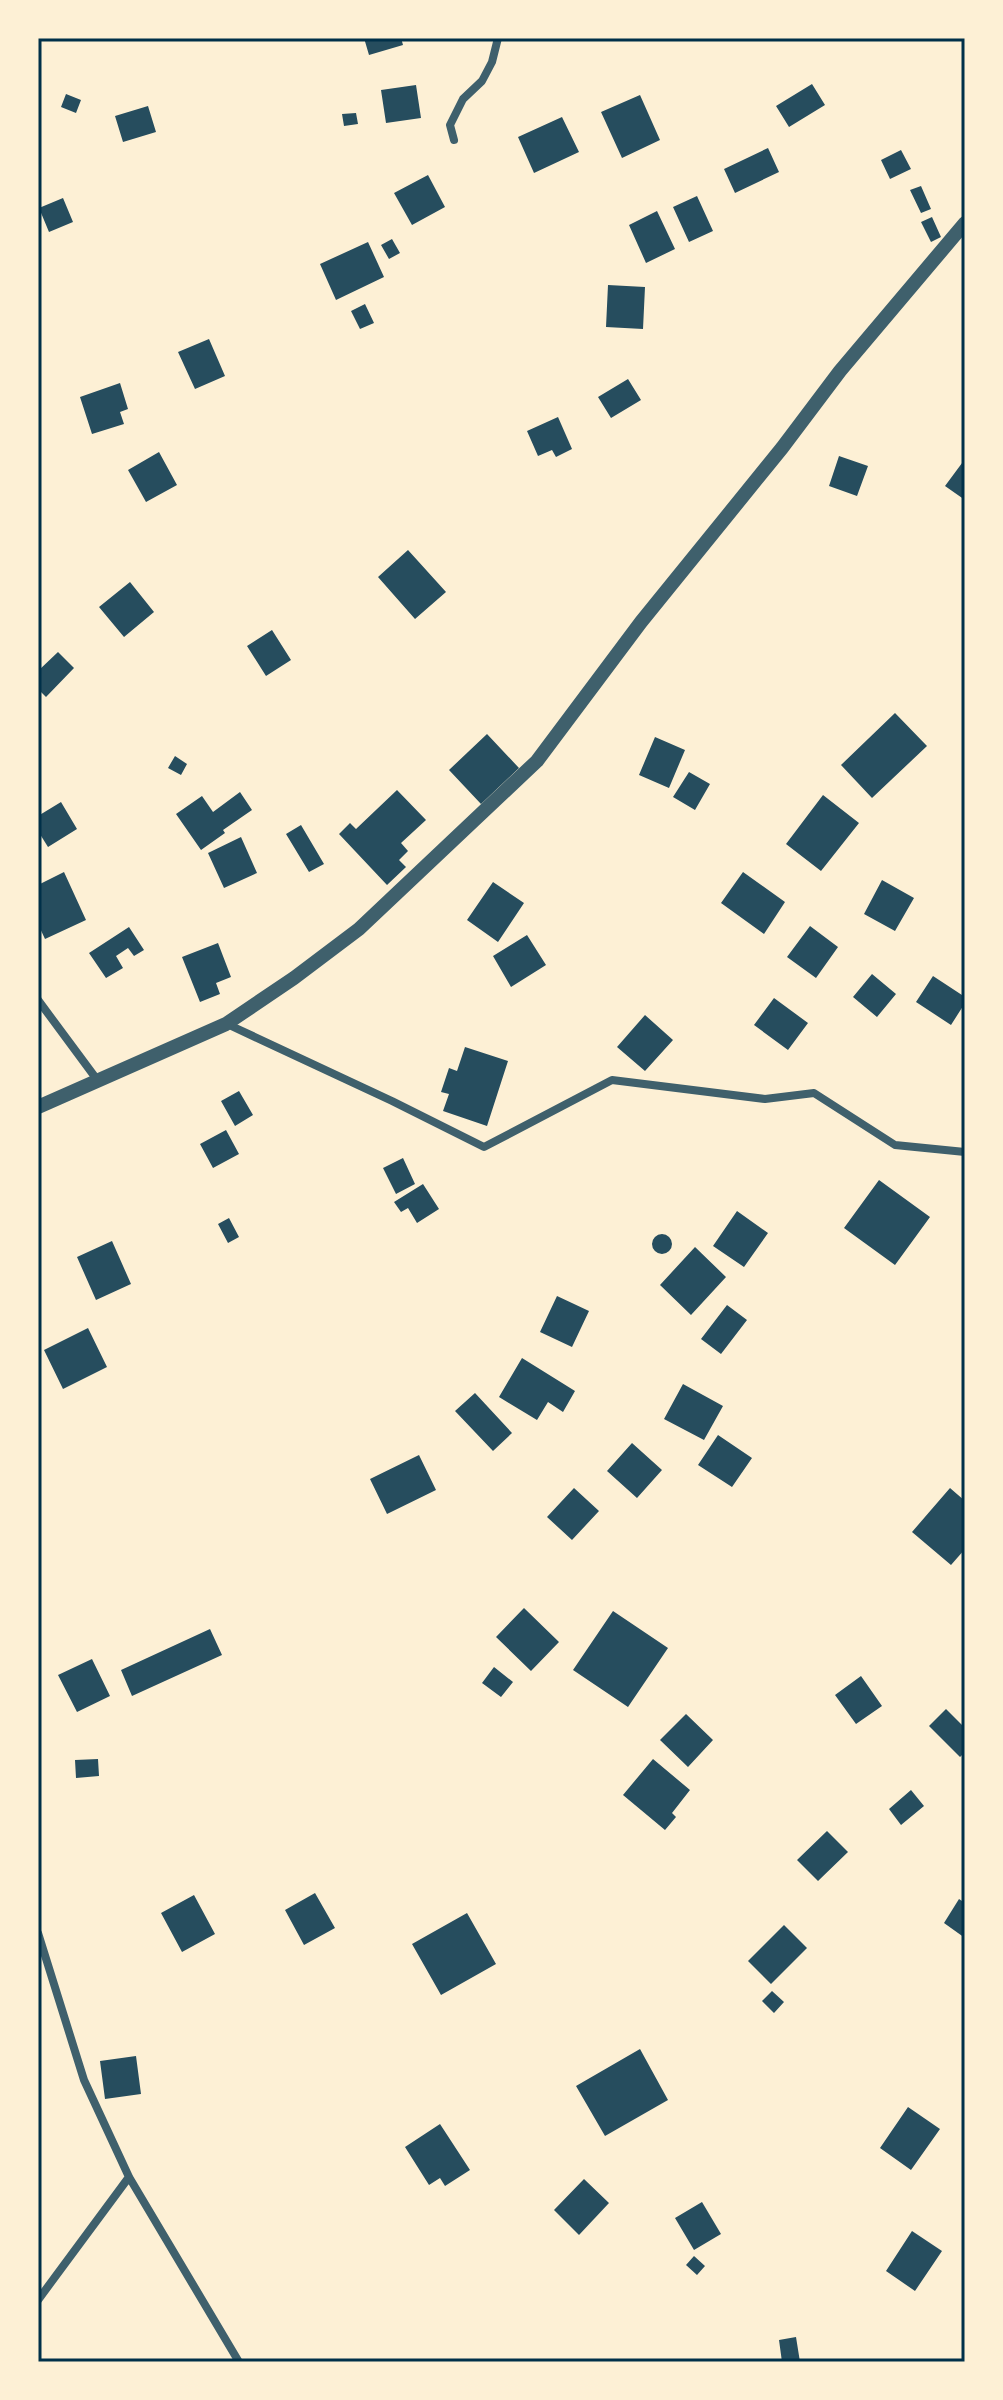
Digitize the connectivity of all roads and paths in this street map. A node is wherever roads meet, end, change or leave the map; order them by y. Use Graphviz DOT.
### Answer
graph roads {
  1 [pos="498,38"];
  2 [pos="454,140"];
  3 [pos="965,223"];
  4 [pos="38,1000"];
  5 [pos="226,1024"];
  6 [pos="98,1081"];
  7 [pos="38,1107"];
  8 [pos="965,1152"];
  9 [pos="38,1933"];
  10 [pos="129,2177"];
  11 [pos="38,2300"];
  12 [pos="239,2362"];
  1 -- 2 [label="street"];
  3 -- 5 [label="street"];
  4 -- 6 [label="street"];
  5 -- 6 [label="street"];
  5 -- 8 [label="street"];
  6 -- 7 [label="street"];
  9 -- 10 [label="street"];
  10 -- 11 [label="street"];
  10 -- 12 [label="street"];
}
